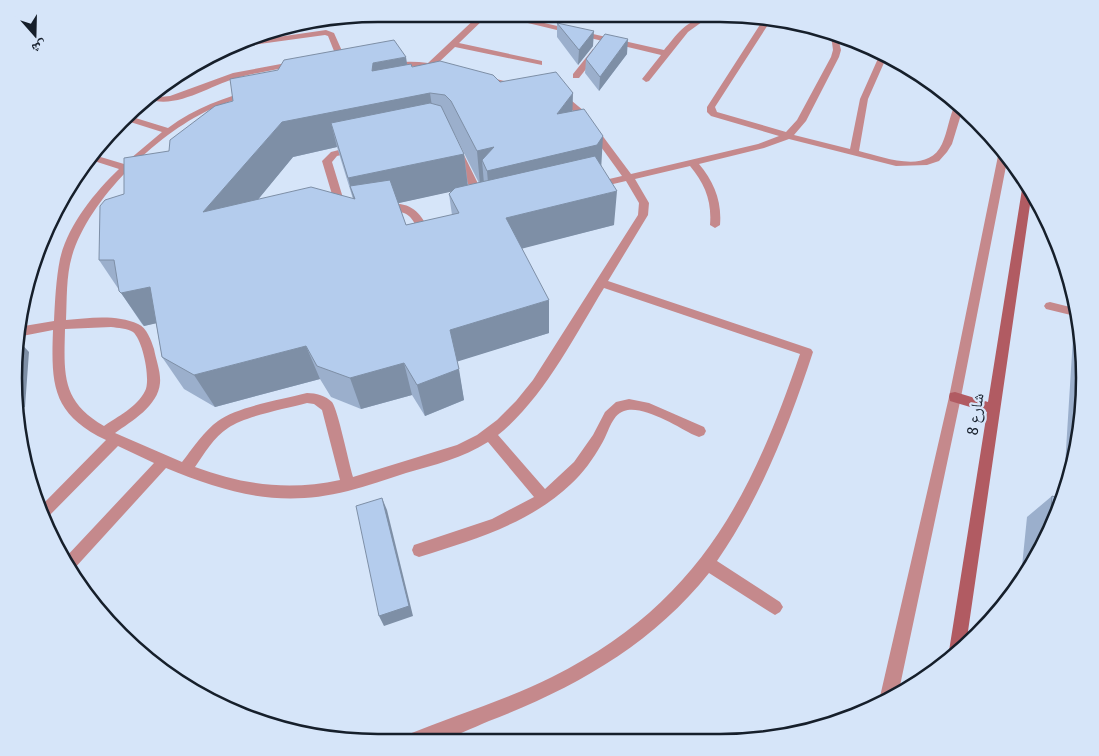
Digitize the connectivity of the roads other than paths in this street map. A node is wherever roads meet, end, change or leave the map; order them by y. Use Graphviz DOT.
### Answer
graph roads {
  1 [pos="477,22"];
  2 [pos="530,22"];
  3 [pos="697,22"];
  4 [pos="763,26"];
  5 [pos="605,39"];
  6 [pos="835,41"];
  7 [pos="259,43"];
  8 [pos="454,44"];
  9 [pos="666,53"];
  10 [pos="319,58"];
  11 [pos="310,60"];
  12 [pos="881,60"];
  13 [pos="539,63"];
  14 [pos="424,67"];
  15 [pos="474,76"];
  16 [pos="576,76"];
  17 [pos="646,79"];
  18 [pos="459,82"];
  19 [pos="158,100"];
  20 [pos="957,113"];
  21 [pos="134,120"];
  22 [pos="169,131"];
  23 [pos="788,136"];
  24 [pos="368,146"];
  25 [pos="455,146"];
  26 [pos="854,152"];
  27 [pos="98,159"];
  28 [pos="1002,161"];
  29 [pos="693,163"];
  30 [pos="126,168"];
  31 [pos="628,178"];
  32 [pos="591,187"];
  33 [pos="1026,195"];
  34 [pos="486,211"];
  35 [pos="372,213"];
  36 [pos="351,217"];
  37 [pos="715,225"];
  38 [pos="430,242"];
  39 [pos="601,283"];
  40 [pos="1050,306"];
  41 [pos="1070,311"];
  42 [pos="60,325"];
  43 [pos="26,329"];
  44 [pos="955,397"];
  45 [pos="994,409"];
  46 [pos="699,431"];
  47 [pos="490,435"];
  48 [pos="110,436"];
  49 [pos="164,461"];
  50 [pos="185,468"];
  51 [pos="348,485"];
  52 [pos="544,498"];
  53 [pos="48,508"];
  54 [pos="419,550"];
  55 [pos="73,560"];
  56 [pos="707,563"];
  57 [pos="775,607"];
  58 [pos="958,642"];
  59 [pos="890,691"];
  60 [pos="432,734"];
  1 -- 8 [label="lane"];
  2 -- 5 [label="lane"];
  3 -- 9 [label="lane"];
  4 -- 23 [label="lane"];
  5 -- 9 [label="lane"];
  5 -- 16 [label="lane"];
  6 -- 23 [label="lane"];
  7 -- 10 [label="lane"];
  8 -- 13 [label="lane"];
  8 -- 14 [label="lane"];
  9 -- 17 [label="lane"];
  11 -- 19 [label="lane"];
  12 -- 26 [label="lane"];
  14 -- 15 [label="lane"];
  14 -- 22 [label="lane"];
  15 -- 18 [label="lane"];
  15 -- 31 [label="lane"];
  20 -- 26 [label="lane"];
  21 -- 22 [label="lane"];
  22 -- 30 [label="lane"];
  23 -- 26 [label="lane"];
  23 -- 29 [label="lane"];
  24 -- 36 [label="lane"];
  25 -- 34 [label="lane"];
  27 -- 30 [label="lane"];
  28 -- 44 [label="lane"];
  29 -- 31 [label="lane"];
  29 -- 37 [label="lane"];
  30 -- 42 [label="lane"];
  31 -- 32 [label="lane"];
  31 -- 39 [label="lane"];
  33 -- 45 [label="street, شارع 8"];
  35 -- 38 [label="lane"];
  39 -- 47 [label="lane"];
  39 -- 56 [label="lane"];
  40 -- 41 [label="lane"];
  42 -- 43 [label="lane"];
  42 -- 48 [label="lane"];
  42 -- 48 [label="lane"];
  44 -- 45 [label="street"];
  44 -- 59 [label="lane"];
  45 -- 58 [label="street, شارع 8"];
  46 -- 52 [label="lane"];
  47 -- 51 [label="lane"];
  47 -- 52 [label="lane"];
  48 -- 49 [label="lane"];
  48 -- 53 [label="lane"];
  49 -- 50 [label="lane"];
  49 -- 55 [label="lane"];
  50 -- 51 [label="lane"];
  50 -- 51 [label="lane"];
  52 -- 54 [label="lane"];
  56 -- 57 [label="lane"];
  56 -- 60 [label="lane"];
}
